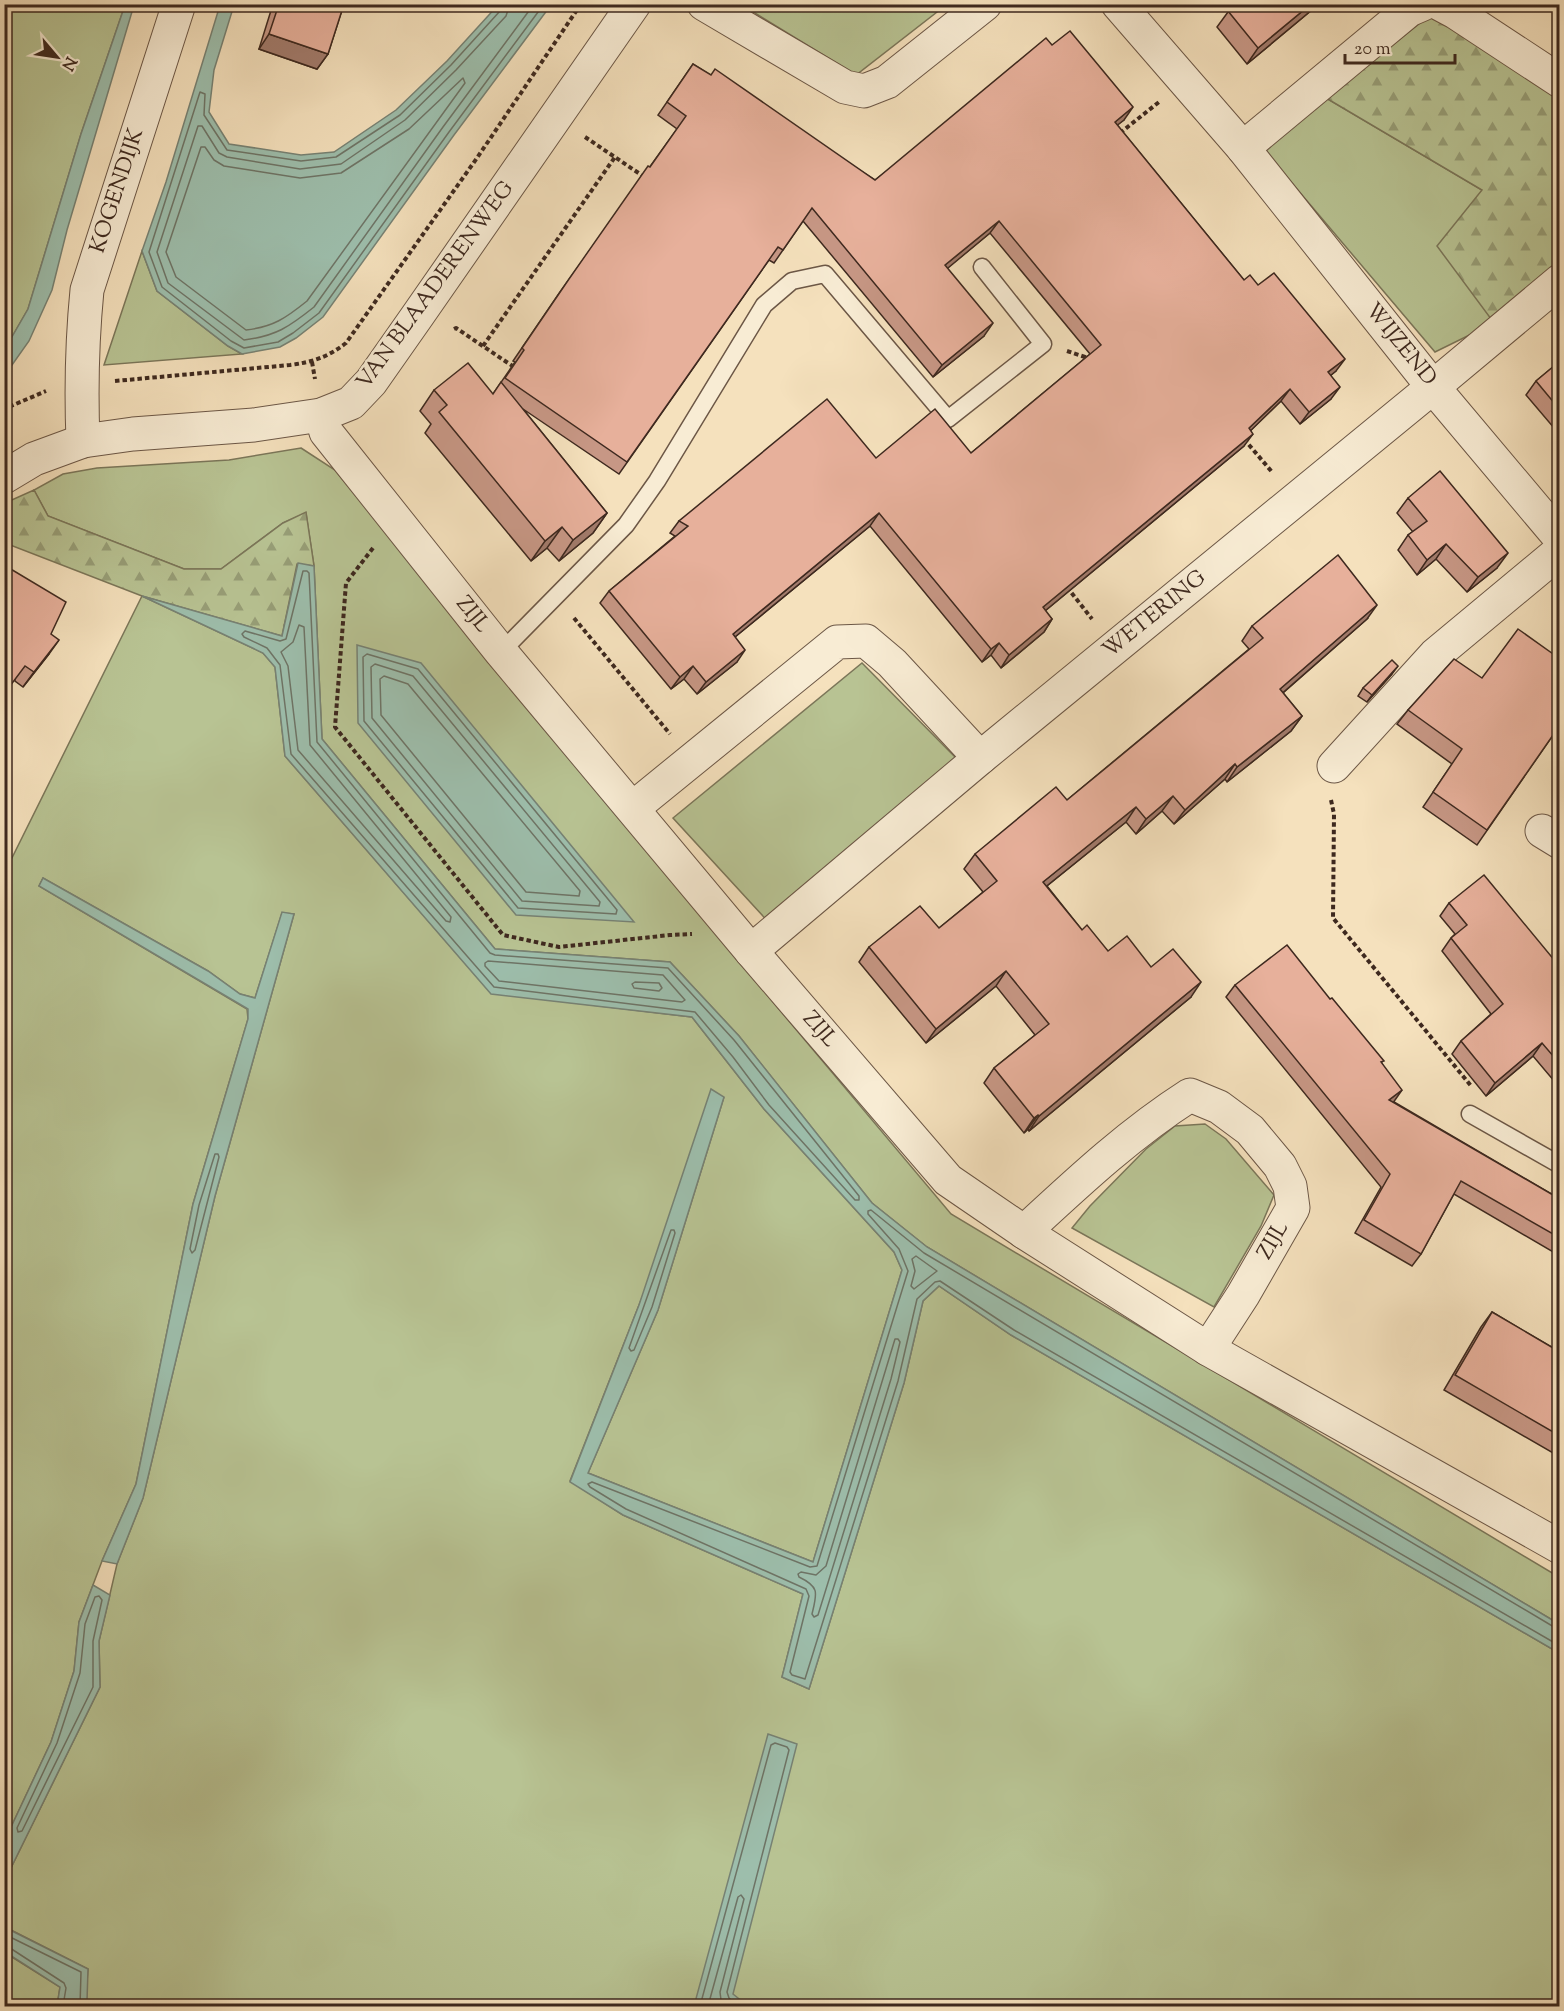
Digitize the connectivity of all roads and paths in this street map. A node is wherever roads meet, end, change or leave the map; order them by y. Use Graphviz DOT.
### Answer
graph roads {
  1 [pos="179,4"];
  2 [pos="581,4"];
  3 [pos="634,4"];
  4 [pos="704,4"];
  5 [pos="985,4"];
  6 [pos="1118,4"];
  7 [pos="1423,4"];
  8 [pos="1440,4"];
  9 [pos="1560,81"];
  10 [pos="1185,82"];
  11 [pos="555,117"];
  12 [pos="1112,139"];
  13 [pos="1244,148"];
  14 [pos="615,157"];
  15 [pos="652,183"];
  16 [pos="982,267"];
  17 [pos="1560,281"];
  18 [pos="449,337"];
  19 [pos="1043,343"];
  20 [pos="483,346"];
  21 [pos="1092,365"];
  22 [pos="523,373"];
  23 [pos="81,383"];
  24 [pos="1433,387"];
  25 [pos="4,412"];
  26 [pos="321,416"];
  27 [pos="1239,433"];
  28 [pos="83,441"];
  29 [pos="4,477"];
  30 [pos="1296,500"];
  31 [pos="396,519"];
  32 [pos="1560,538"];
  33 [pos="1560,551"];
  34 [pos="1066,585"];
  35 [pos="556,596"];
  36 [pos="1115,648"];
  37 [pos="501,652"];
  38 [pos="980,758"];
  39 [pos="691,760"];
  40 [pos="1334,766"];
  41 [pos="633,808"];
  42 [pos="743,942"];
  43 [pos="1470,1114"];
  44 [pos="1560,1165"];
  45 [pos="1024,1232"];
  46 [pos="1208,1349"];
  47 [pos="1560,1547"];
  1 -- 23 [label="street, KOGENDIJK"];
  2 -- 23 [label="path, VAN BLAADERENWEG"];
  3 -- 11 [label="street, VAN BLAADERENWEG"];
  4 -- 5 [label="street"];
  6 -- 10 [label="street, WIJZEND"];
  7 -- 13 [label="street"];
  8 -- 9 [label="street"];
  10 -- 12 [label="path"];
  10 -- 13 [label="street, WIJZEND"];
  11 -- 14 [label="path"];
  11 -- 26 [label="street, VAN BLAADERENWEG"];
  13 -- 24 [label="street, WIJZEND"];
  14 -- 15 [label="path"];
  14 -- 20 [label="path"];
  16 -- 19 [label="lane"];
  17 -- 24 [label="street, WETERING"];
  18 -- 20 [label="path"];
  19 -- 21 [label="path"];
  19 -- 35 [label="lane"];
  20 -- 22 [label="path"];
  23 -- 25 [label="path"];
  23 -- 28 [label="street, KOGENDIJK"];
  24 -- 30 [label="street, WETERING"];
  24 -- 32 [label="street, WIJZEND"];
  26 -- 28 [label="street, VAN BLAADERENWEG"];
  26 -- 31 [label="street, ZIJL"];
  27 -- 30 [label="path"];
  28 -- 29 [label="street"];
  30 -- 36 [label="street, WETERING"];
  31 -- 37 [label="street, ZIJL"];
  31 -- 42 [label="path"];
  33 -- 40 [label="street"];
  34 -- 36 [label="path"];
  35 -- 37 [label="lane"];
  35 -- 39 [label="path"];
  36 -- 38 [label="street, WETERING"];
  37 -- 41 [label="street, ZIJL"];
  38 -- 39 [label="street"];
  38 -- 42 [label="street, WETERING"];
  39 -- 41 [label="street"];
  40 -- 43 [label="path"];
  41 -- 42 [label="street, ZIJL"];
  42 -- 45 [label="street, ZIJL"];
  43 -- 44 [label="lane"];
  45 -- 46 [label="street, ZIJL"];
  45 -- 46 [label="street, ZIJL"];
  46 -- 47 [label="street, ZIJL"];
}
